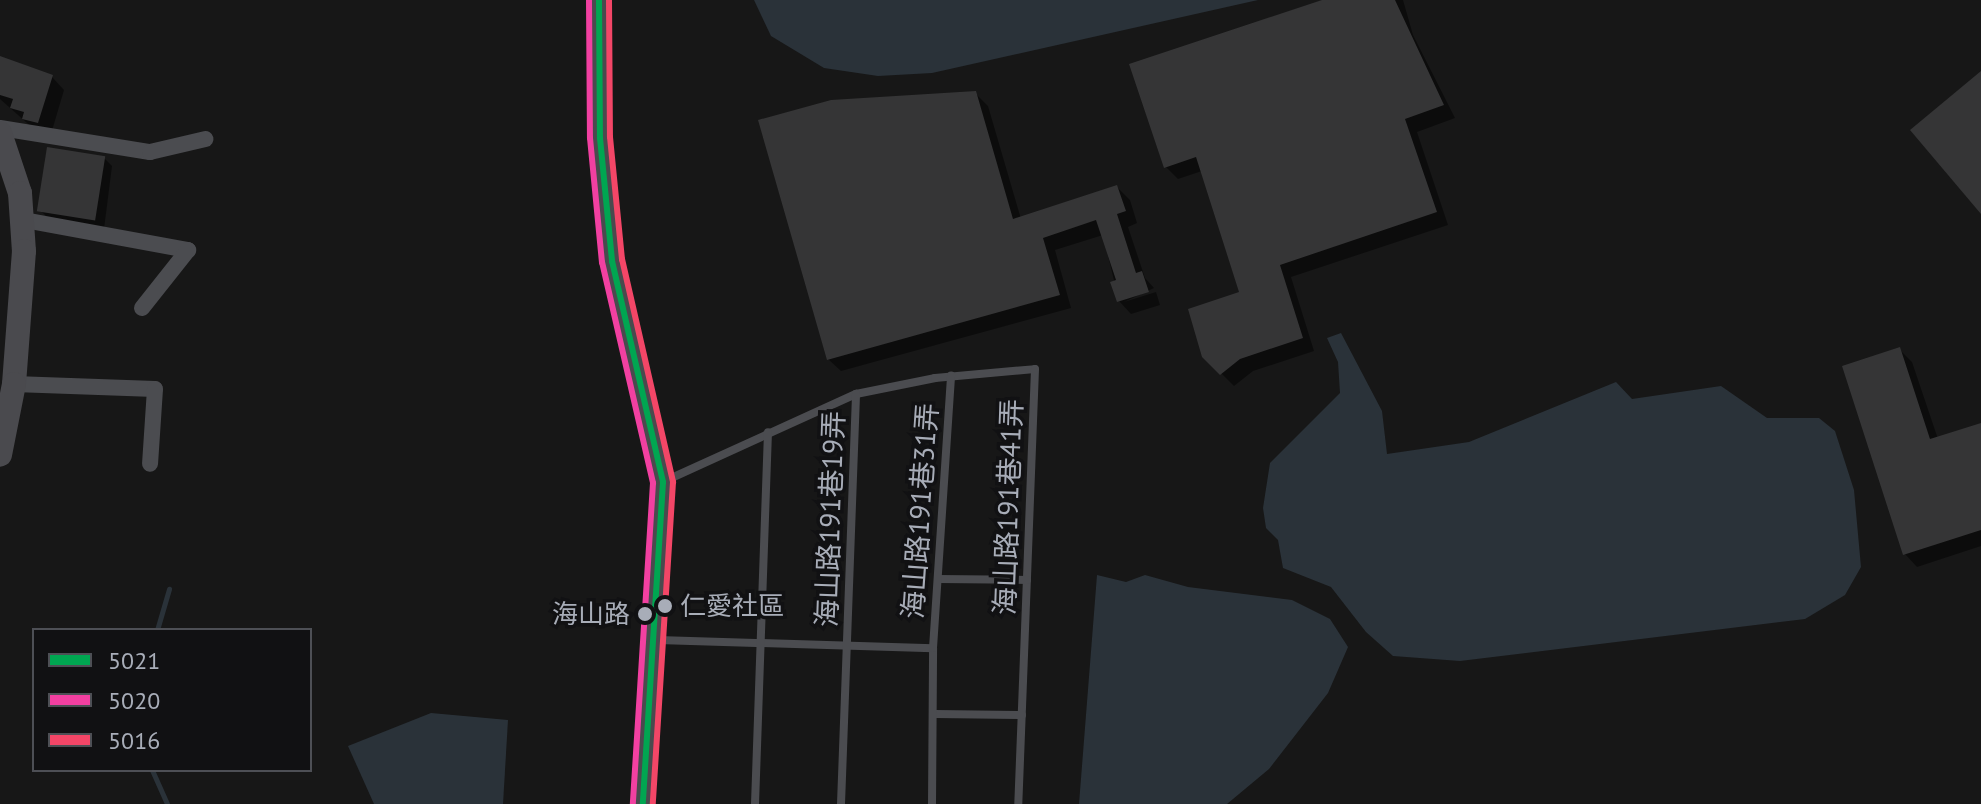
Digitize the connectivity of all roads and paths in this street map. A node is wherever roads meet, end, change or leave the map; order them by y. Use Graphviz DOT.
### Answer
graph roads {
  1 [pos="599,0"];
  2 [pos="0,131"];
  3 [pos="206,139"];
  4 [pos="24,220"];
  5 [pos="142,308"];
  6 [pos="951,376"];
  7 [pos="14,384"];
  8 [pos="856,394"];
  9 [pos="768,432"];
  10 [pos="0,455"];
  11 [pos="150,464"];
  12 [pos="663,482"];
  13 [pos="938,579"];
  14 [pos="1027,580"];
  15 [pos="653,639"];
  16 [pos="761,643"];
  17 [pos="847,645"];
  18 [pos="933,648"];
  19 [pos="935,714"];
  20 [pos="1022,715"];
  21 [pos="643,804"];
  22 [pos="755,804"];
  23 [pos="841,804"];
  24 [pos="932,804"];
  25 [pos="1018,804"];
  1 -- 12 [label="main road"];
  2 -- 3 [label="street"];
  2 -- 4 [label="main road"];
  4 -- 5 [label="street"];
  4 -- 7 [label="main road"];
  6 -- 8 [label="lane"];
  6 -- 13 [label="lane, 海山路191巷31弄"];
  6 -- 14 [label="lane, 海山路191巷41弄"];
  7 -- 10 [label="main road"];
  7 -- 11 [label="street"];
  8 -- 9 [label="lane"];
  8 -- 17 [label="lane, 海山路191巷19弄"];
  9 -- 12 [label="lane"];
  9 -- 16 [label="lane"];
  12 -- 15 [label="main road"];
  13 -- 14 [label="lane"];
  13 -- 18 [label="lane, 海山路191巷31弄"];
  14 -- 20 [label="lane, 海山路191巷41弄"];
  15 -- 16 [label="lane"];
  15 -- 21 [label="main road"];
  16 -- 17 [label="lane"];
  16 -- 22 [label="lane"];
  17 -- 18 [label="lane"];
  17 -- 23 [label="lane, 海山路191巷19弄"];
  18 -- 19 [label="lane, 海山路191巷31弄"];
  19 -- 20 [label="lane"];
  19 -- 24 [label="lane, 海山路191巷31弄"];
  20 -- 25 [label="lane, 海山路191巷41弄"];
}
